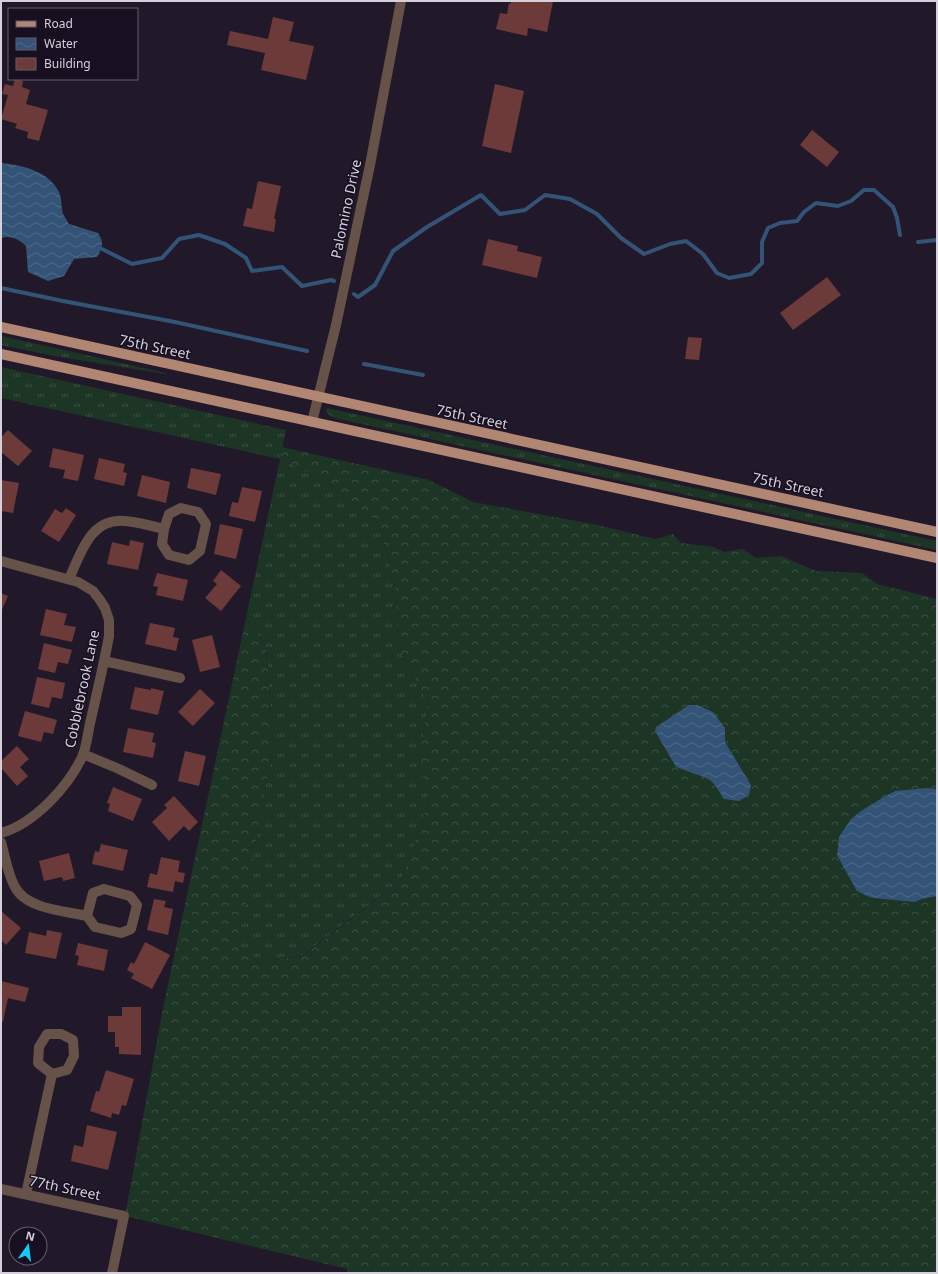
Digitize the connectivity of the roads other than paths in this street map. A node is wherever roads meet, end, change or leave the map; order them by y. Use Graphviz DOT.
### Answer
graph roads {
  1 [pos="401,1"];
  2 [pos="1,327"];
  3 [pos="1,354"];
  4 [pos="317,397"];
  5 [pos="312,422"];
  6 [pos="164,530"];
  7 [pos="937,532"];
  8 [pos="937,558"];
  9 [pos="1,561"];
  10 [pos="69,579"];
  11 [pos="104,661"];
  12 [pos="180,678"];
  13 [pos="83,754"];
  14 [pos="152,785"];
  15 [pos="1,833"];
  16 [pos="1,842"];
  17 [pos="87,916"];
  18 [pos="52,1074"];
  19 [pos="1,1189"];
  20 [pos="26,1194"];
  21 [pos="112,1273"];
  1 -- 4 [label="street, Palomino Drive"];
  2 -- 4 [label="main road, 75th Street"];
  3 -- 5 [label="main road"];
  4 -- 5 [label="street, Palomino Drive"];
  4 -- 7 [label="main road, 75th Street"];
  5 -- 8 [label="main road"];
  6 -- 6 [label="street"];
  6 -- 10 [label="street"];
  9 -- 10 [label="street, Cobblebrook Lane"];
  10 -- 11 [label="street, Cobblebrook Lane"];
  11 -- 12 [label="street"];
  11 -- 13 [label="street, Cobblebrook Lane"];
  13 -- 14 [label="street"];
  13 -- 15 [label="street, Cobblebrook Lane"];
  16 -- 17 [label="street"];
  17 -- 17 [label="street"];
  18 -- 20 [label="street"];
  19 -- 20 [label="street, 77th Street"];
  20 -- 21 [label="street, 77th Street"];
}
